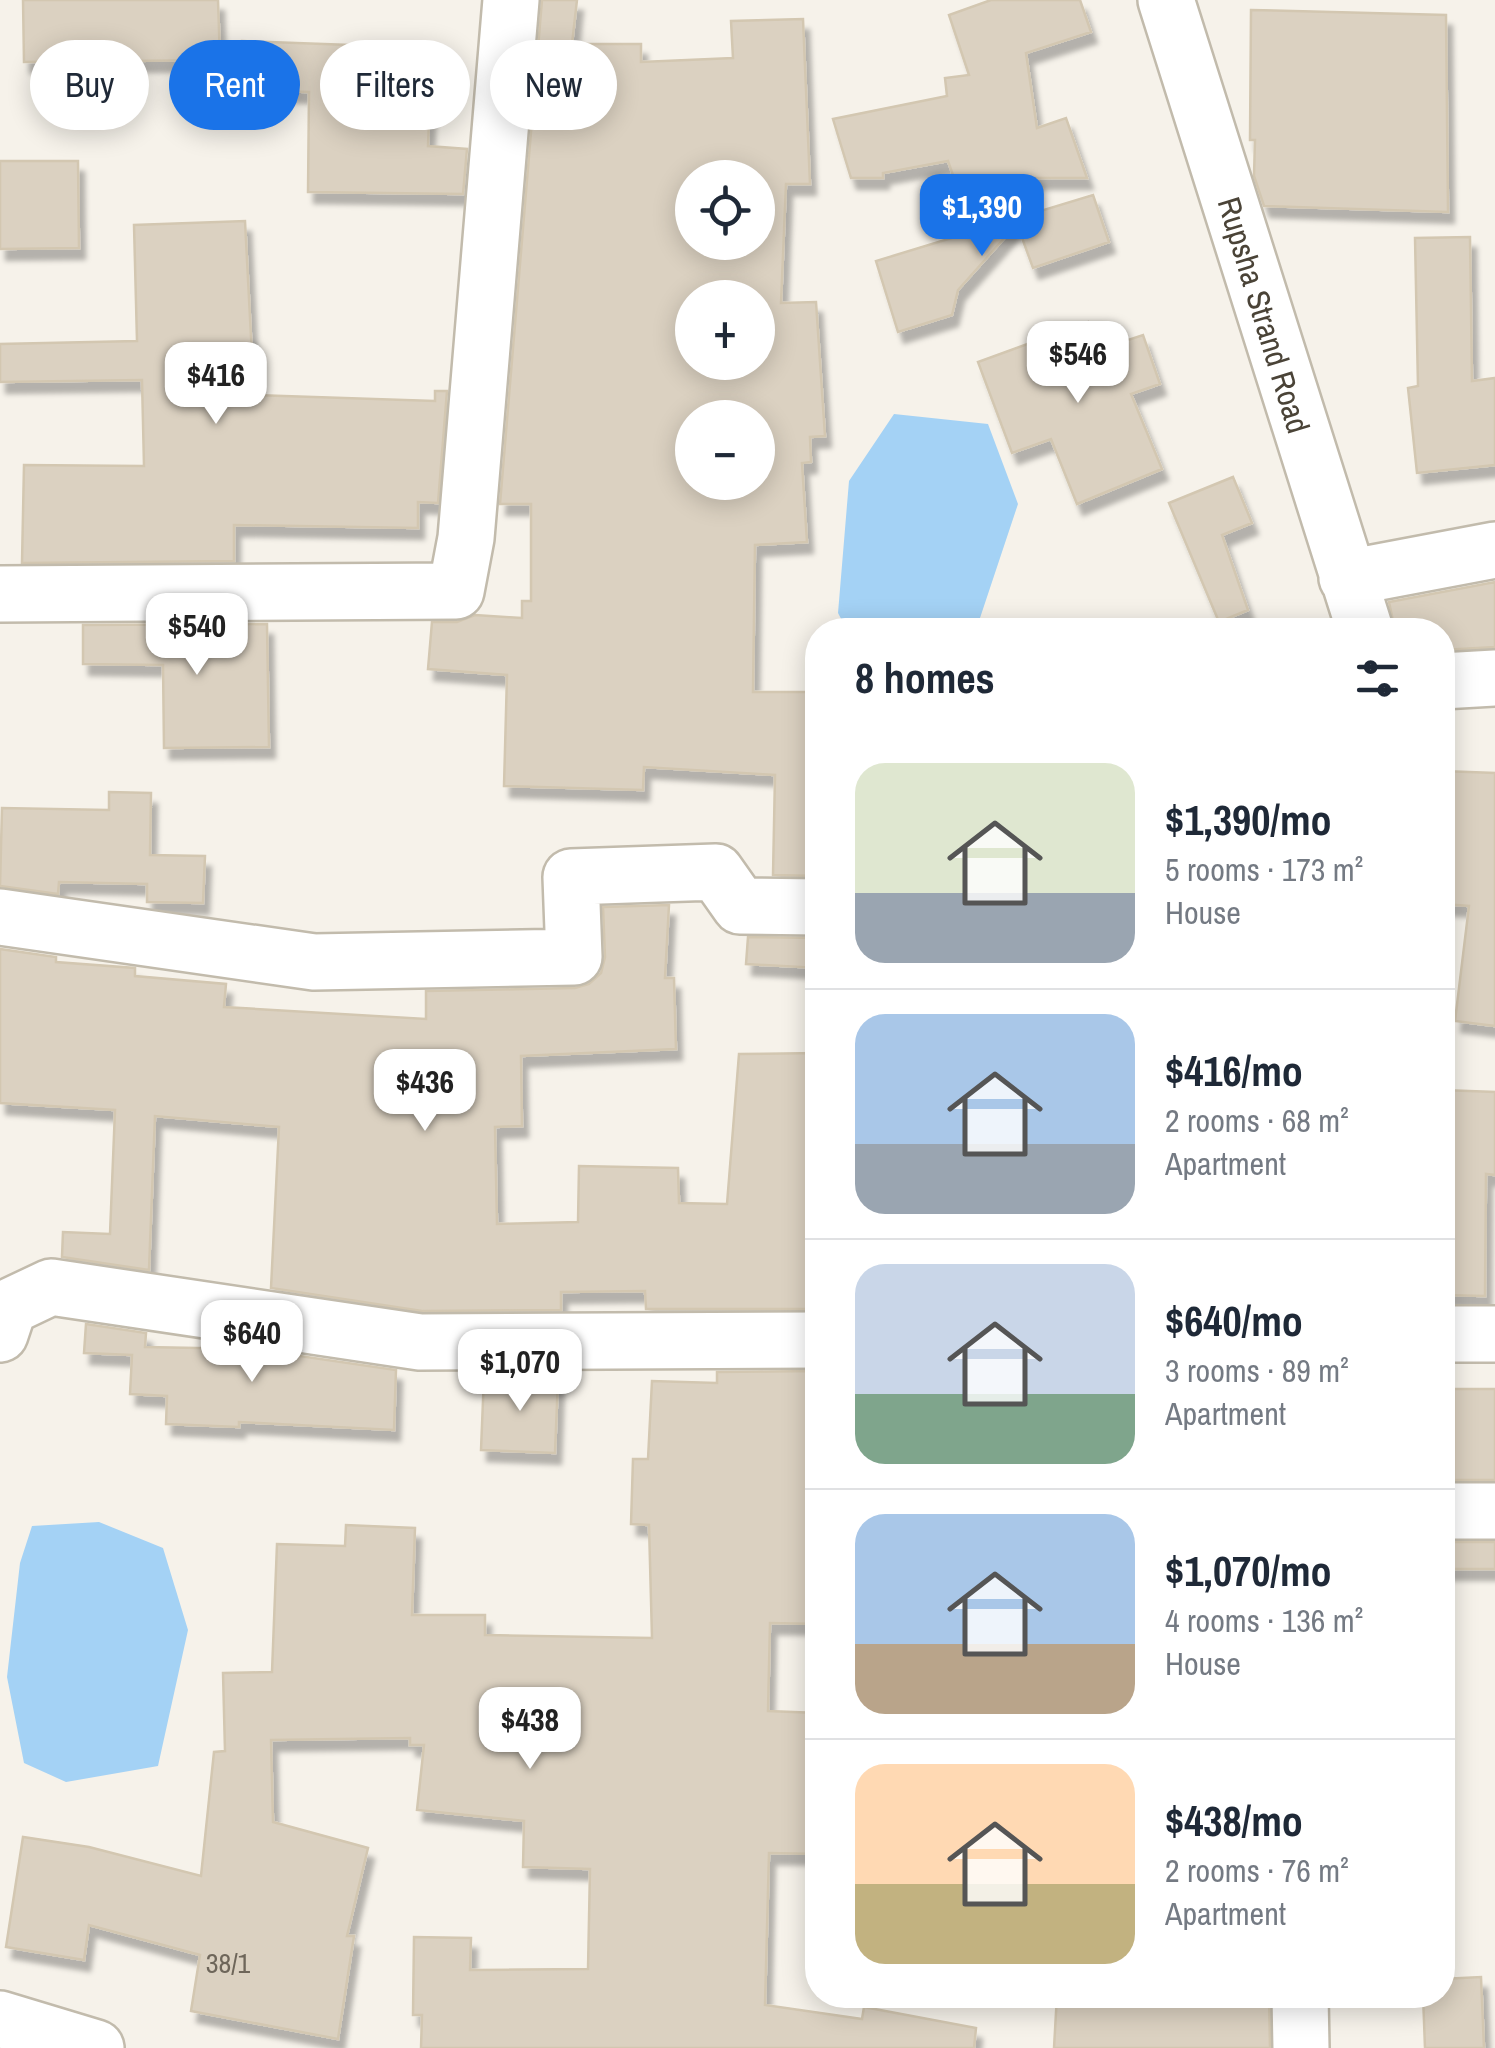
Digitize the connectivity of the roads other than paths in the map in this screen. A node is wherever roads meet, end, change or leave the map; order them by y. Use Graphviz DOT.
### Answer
graph roads {
  1 [pos="511,0"];
  2 [pos="1166,0"];
  3 [pos="1495,550"];
  4 [pos="1347,578"];
  5 [pos="0,594"];
  6 [pos="1361,618"];
  7 [pos="1495,678"];
  8 [pos="1455,680"];
  9 [pos="805,908"];
  10 [pos="0,916"];
  11 [pos="0,1334"];
  12 [pos="1455,1334"];
  13 [pos="1495,1334"];
  14 [pos="805,1340"];
  15 [pos="1455,1511"];
  16 [pos="1495,1511"];
  17 [pos="1300,2008"];
  18 [pos="0,2019"];
  19 [pos="96,2048"];
  20 [pos="1301,2048"];
  1 -- 5 [label="street"];
  2 -- 4 [label="street, Rupsha Strand Road"];
  3 -- 4 [label="street"];
  4 -- 6 [label="street, Rupsha Strand Road"];
  7 -- 8 [label="street"];
  9 -- 10 [label="street"];
  11 -- 14 [label="street"];
  12 -- 13 [label="street"];
  15 -- 16 [label="street"];
  17 -- 20 [label="street"];
  18 -- 19 [label="street"];
}
